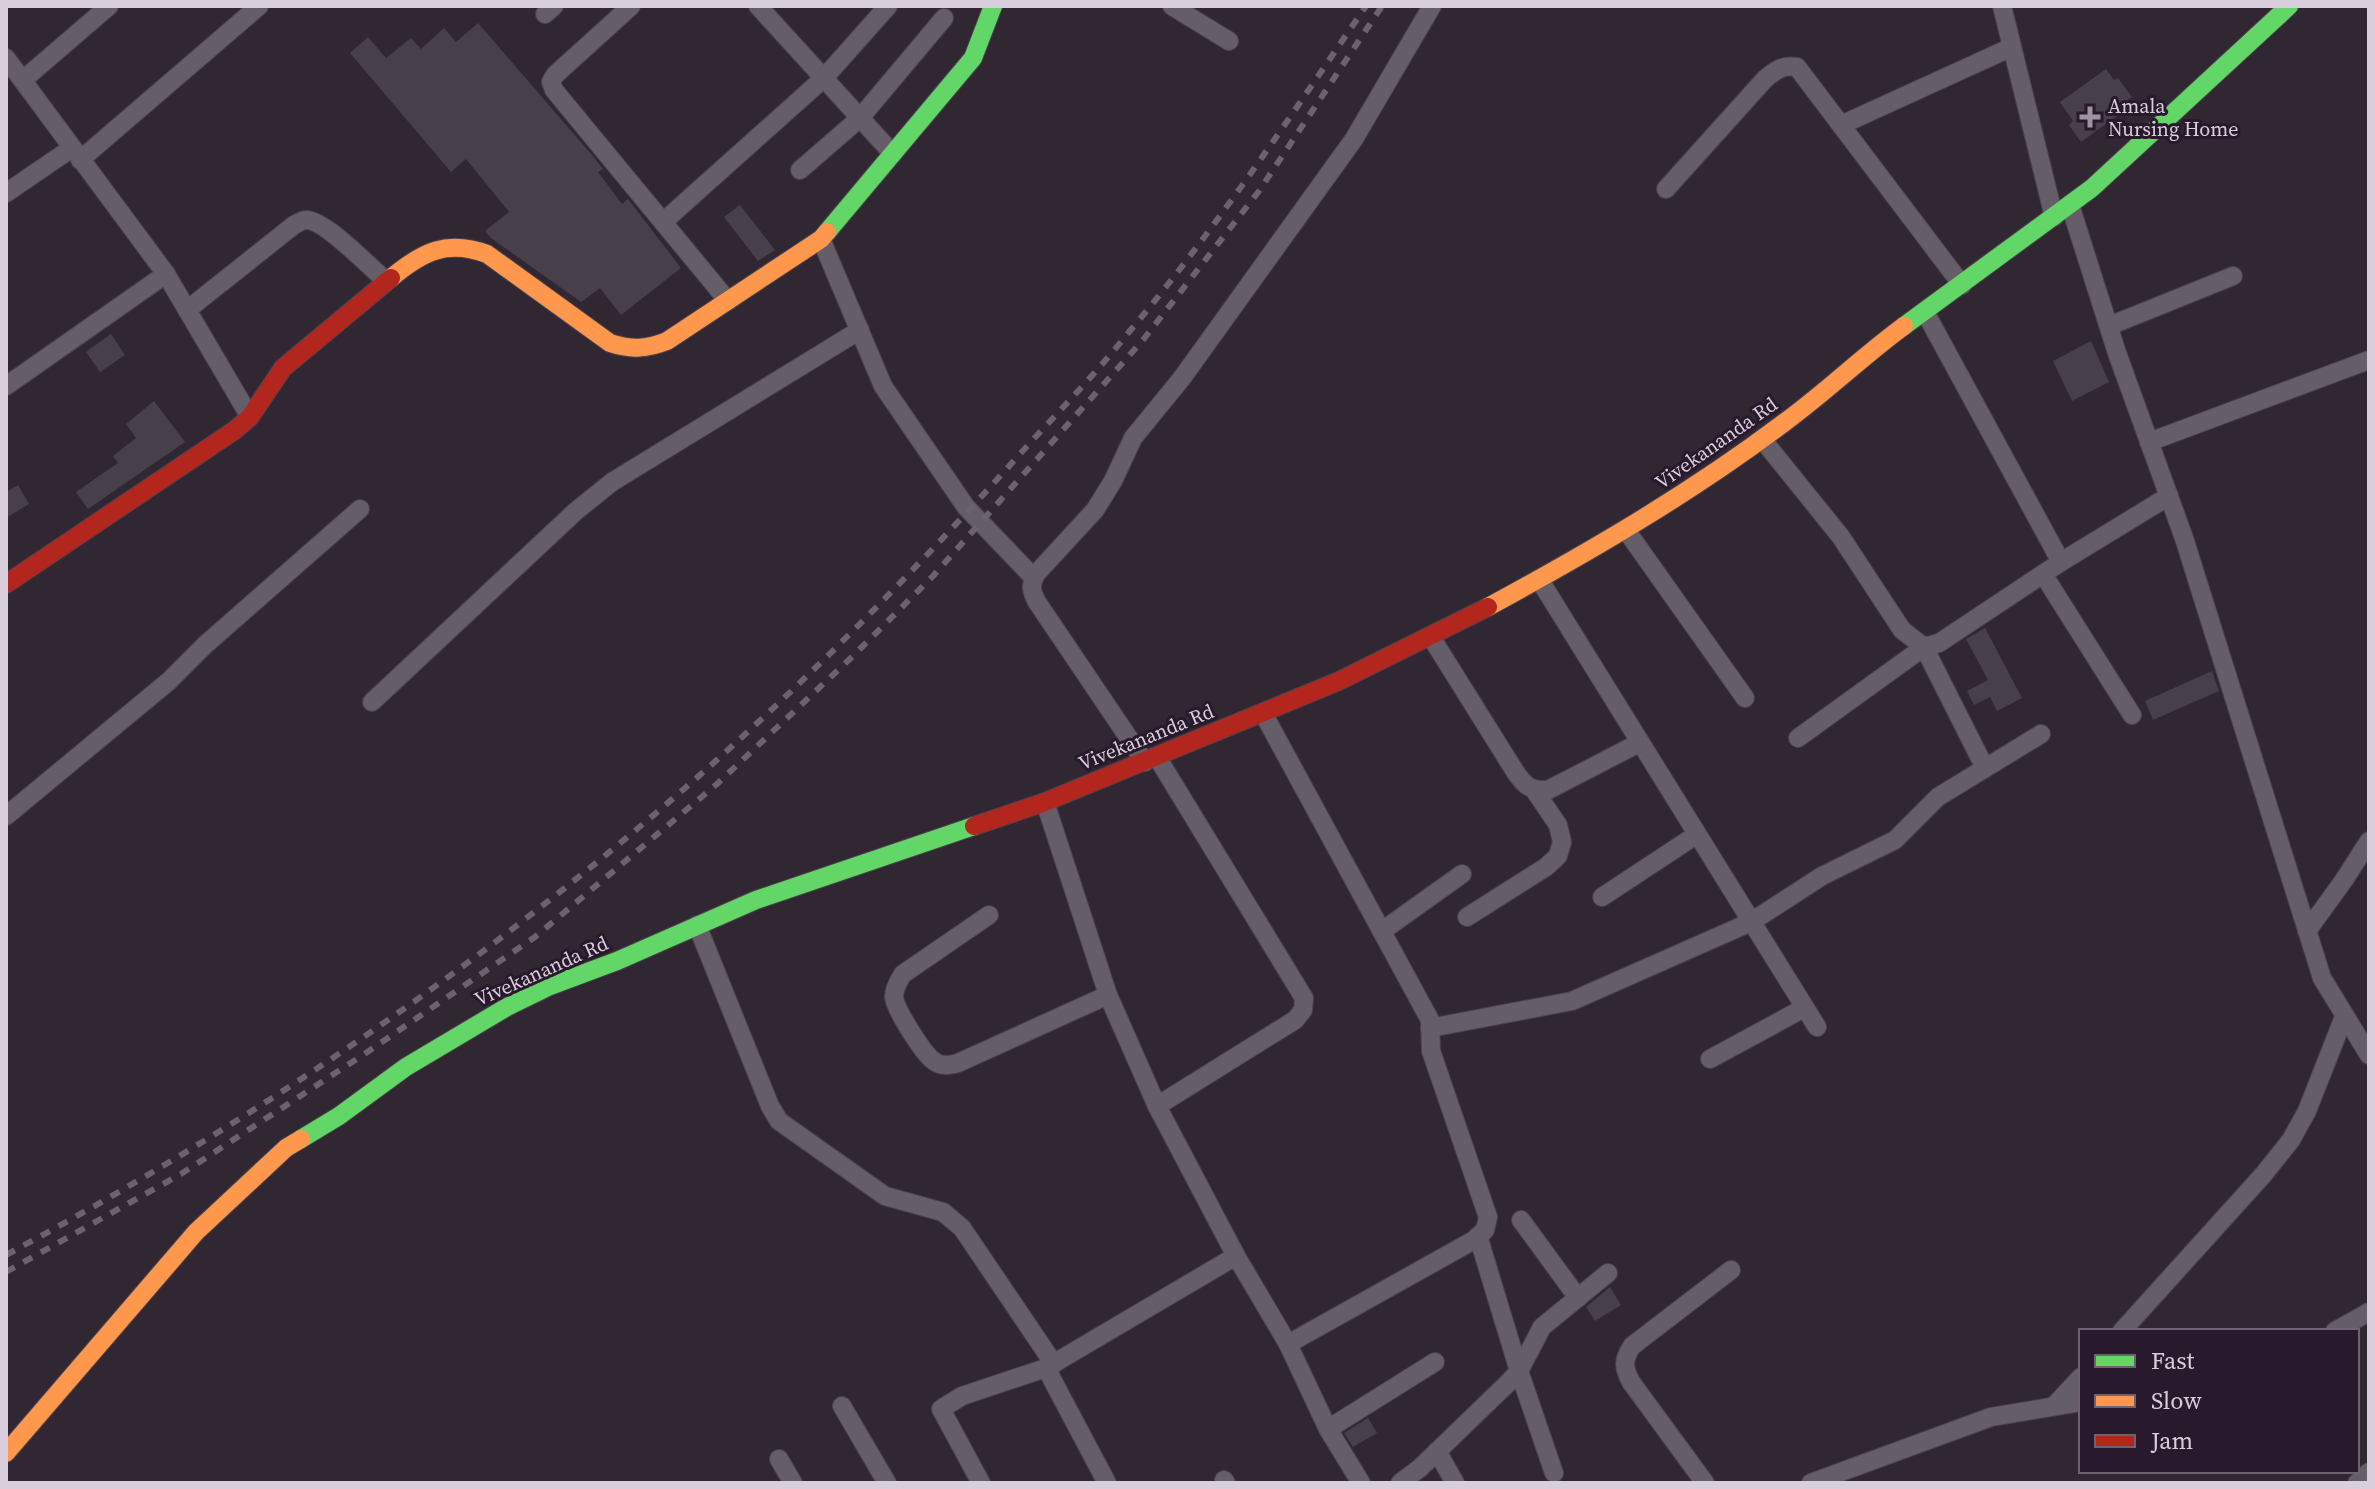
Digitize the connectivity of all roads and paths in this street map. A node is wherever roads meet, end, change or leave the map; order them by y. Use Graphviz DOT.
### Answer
graph roads {
  1 [pos="109,6"];
  2 [pos="259,6"];
  3 [pos="631,6"];
  4 [pos="758,6"];
  5 [pos="888,6"];
  6 [pos="993,6"];
  7 [pos="1172,6"];
  8 [pos="1432,6"];
  9 [pos="2002,6"];
  10 [pos="2289,6"];
  11 [pos="777,13"];
  12 [pos="944,18"];
  13 [pos="1229,41"];
  14 [pos="2012,47"];
  15 [pos="6,58"];
  16 [pos="824,78"];
  17 [pos="23,80"];
  18 [pos="860,118"];
  19 [pos="1841,125"];
  20 [pos="76,154"];
  21 [pos="893,154"];
  22 [pos="800,170"];
  23 [pos="1666,189"];
  24 [pos="6,193"];
  25 [pos="2070,205"];
  26 [pos="2054,217"];
  27 [pos="663,222"];
  28 [pos="821,239"];
  29 [pos="166,274"];
  30 [pos="2233,276"];
  31 [pos="386,281"];
  32 [pos="1962,285"];
  33 [pos="728,301"];
  34 [pos="187,310"];
  35 [pos="1925,312"];
  36 [pos="2109,326"];
  37 [pos="860,330"];
  38 [pos="2369,360"];
  39 [pos="6,386"];
  40 [pos="250,417"];
  41 [pos="1762,439"];
  42 [pos="2149,442"];
  43 [pos="2169,496"];
  44 [pos="360,509"];
  45 [pos="1626,530"];
  46 [pos="2061,562"];
  47 [pos="2043,574"];
  48 [pos="1034,578"];
  49 [pos="1539,579"];
  50 [pos="6,584"];
  51 [pos="1431,637"];
  52 [pos="1924,647"];
  53 [pos="1745,698"];
  54 [pos="372,702"];
  55 [pos="1263,713"];
  56 [pos="2132,715"];
  57 [pos="2041,734"];
  58 [pos="1798,738"];
  59 [pos="1639,743"];
  60 [pos="1151,760"];
  61 [pos="1985,768"];
  62 [pos="1535,791"];
  63 [pos="1045,802"];
  64 [pos="6,816"];
  65 [pos="1696,835"];
  66 [pos="2369,841"];
  67 [pos="1462,874"];
  68 [pos="1602,897"];
  69 [pos="989,915"];
  70 [pos="1467,917"];
  71 [pos="1751,922"];
  72 [pos="697,925"];
  73 [pos="1382,931"];
  74 [pos="2307,931"];
  75 [pos="1108,995"];
  76 [pos="1804,1008"];
  77 [pos="2344,1017"];
  78 [pos="1817,1027"];
  79 [pos="1430,1028"];
  80 [pos="2369,1055"];
  81 [pos="1710,1059"];
  82 [pos="1157,1106"];
  83 [pos="1521,1220"];
  84 [pos="1478,1236"];
  85 [pos="1236,1256"];
  86 [pos="1731,1270"];
  87 [pos="1608,1273"];
  88 [pos="1578,1298"];
  89 [pos="2369,1312"];
  90 [pos="2124,1329"];
  91 [pos="2339,1329"];
  92 [pos="1288,1344"];
  93 [pos="1435,1362"];
  94 [pos="1050,1366"];
  95 [pos="1519,1371"];
  96 [pos="2079,1379"];
  97 [pos="2079,1402"];
  98 [pos="842,1406"];
  99 [pos="2054,1406"];
  100 [pos="1328,1429"];
  101 [pos="1437,1451"];
  102 [pos="6,1453"];
  103 [pos="779,1459"];
  104 [pos="2369,1472"];
  105 [pos="1554,1473"];
  106 [pos="793,1483"];
  107 [pos="887,1483"];
  108 [pos="981,1483"];
  109 [pos="1107,1483"];
  110 [pos="1361,1483"];
  111 [pos="1400,1483"];
  112 [pos="1455,1483"];
  113 [pos="1705,1483"];
  114 [pos="1811,1483"];
  115 [pos="2357,1483"];
  1 -- 17 [label="street"];
  2 -- 20 [label="street"];
  3 -- 27 [label="street"];
  4 -- 11 [label="street"];
  5 -- 16 [label="street"];
  6 -- 21 [label="street"];
  7 -- 13 [label="street"];
  8 -- 48 [label="street"];
  9 -- 14 [label="street"];
  10 -- 25 [label="street, Vivekananda Rd"];
  11 -- 16 [label="street"];
  12 -- 18 [label="street"];
  14 -- 19 [label="street"];
  14 -- 26 [label="street"];
  15 -- 17 [label="street"];
  16 -- 18 [label="street"];
  16 -- 27 [label="street"];
  17 -- 20 [label="street"];
  18 -- 21 [label="street"];
  18 -- 22 [label="street"];
  19 -- 23 [label="street"];
  19 -- 32 [label="street"];
  20 -- 24 [label="street"];
  20 -- 29 [label="street"];
  21 -- 28 [label="street"];
  25 -- 26 [label="street, Vivekananda Rd"];
  25 -- 36 [label="street"];
  26 -- 32 [label="street, Vivekananda Rd"];
  27 -- 33 [label="street"];
  28 -- 33 [label="street"];
  28 -- 37 [label="street"];
  29 -- 34 [label="street"];
  29 -- 39 [label="street"];
  30 -- 36 [label="street"];
  31 -- 33 [label="street"];
  31 -- 34 [label="street"];
  31 -- 40 [label="street"];
  32 -- 35 [label="street, Vivekananda Rd"];
  34 -- 40 [label="street"];
  35 -- 41 [label="street, Vivekananda Rd"];
  35 -- 46 [label="street"];
  36 -- 42 [label="street"];
  37 -- 48 [label="street"];
  37 -- 54 [label="street"];
  38 -- 42 [label="street"];
  40 -- 50 [label="street"];
  41 -- 45 [label="street, Vivekananda Rd"];
  41 -- 52 [label="street"];
  42 -- 43 [label="street"];
  43 -- 46 [label="street"];
  43 -- 74 [label="street"];
  44 -- 64 [label="street"];
  45 -- 49 [label="street, Vivekananda Rd"];
  45 -- 53 [label="street"];
  46 -- 47 [label="street"];
  47 -- 52 [label="street"];
  47 -- 56 [label="street"];
  48 -- 60 [label="street"];
  49 -- 51 [label="street, Vivekananda Rd"];
  49 -- 59 [label="street"];
  51 -- 55 [label="street, Vivekananda Rd"];
  51 -- 62 [label="street"];
  52 -- 58 [label="street"];
  52 -- 61 [label="street"];
  55 -- 60 [label="street, Vivekananda Rd"];
  55 -- 73 [label="street"];
  57 -- 61 [label="street"];
  59 -- 62 [label="street"];
  59 -- 65 [label="street"];
  60 -- 63 [label="street, Vivekananda Rd"];
  60 -- 82 [label="street"];
  61 -- 71 [label="street"];
  62 -- 70 [label="street"];
  63 -- 72 [label="street, Vivekananda Rd"];
  63 -- 75 [label="street"];
  65 -- 68 [label="street"];
  65 -- 71 [label="street"];
  66 -- 74 [label="street"];
  67 -- 73 [label="street"];
  69 -- 75 [label="street"];
  71 -- 76 [label="street"];
  71 -- 79 [label="street"];
  72 -- 94 [label="street"];
  72 -- 102 [label="street, Vivekananda Rd"];
  73 -- 79 [label="street"];
  74 -- 77 [label="street"];
  75 -- 82 [label="street"];
  76 -- 78 [label="street"];
  76 -- 81 [label="street"];
  77 -- 80 [label="street"];
  77 -- 90 [label="street"];
  79 -- 84 [label="street"];
  82 -- 85 [label="street"];
  83 -- 88 [label="street"];
  84 -- 92 [label="street"];
  84 -- 95 [label="street"];
  85 -- 92 [label="street"];
  85 -- 94 [label="street"];
  86 -- 113 [label="street"];
  87 -- 88 [label="street"];
  88 -- 95 [label="street"];
  89 -- 91 [label="street"];
  92 -- 100 [label="street"];
  93 -- 100 [label="street"];
  94 -- 108 [label="street"];
  94 -- 109 [label="street"];
  95 -- 101 [label="street"];
  95 -- 105 [label="street"];
  96 -- 99 [label="street"];
  97 -- 99 [label="street"];
  98 -- 107 [label="street"];
  99 -- 114 [label="street"];
  100 -- 110 [label="street"];
  101 -- 111 [label="street"];
  101 -- 112 [label="street"];
  103 -- 106 [label="street"];
  104 -- 115 [label="street"];
}
